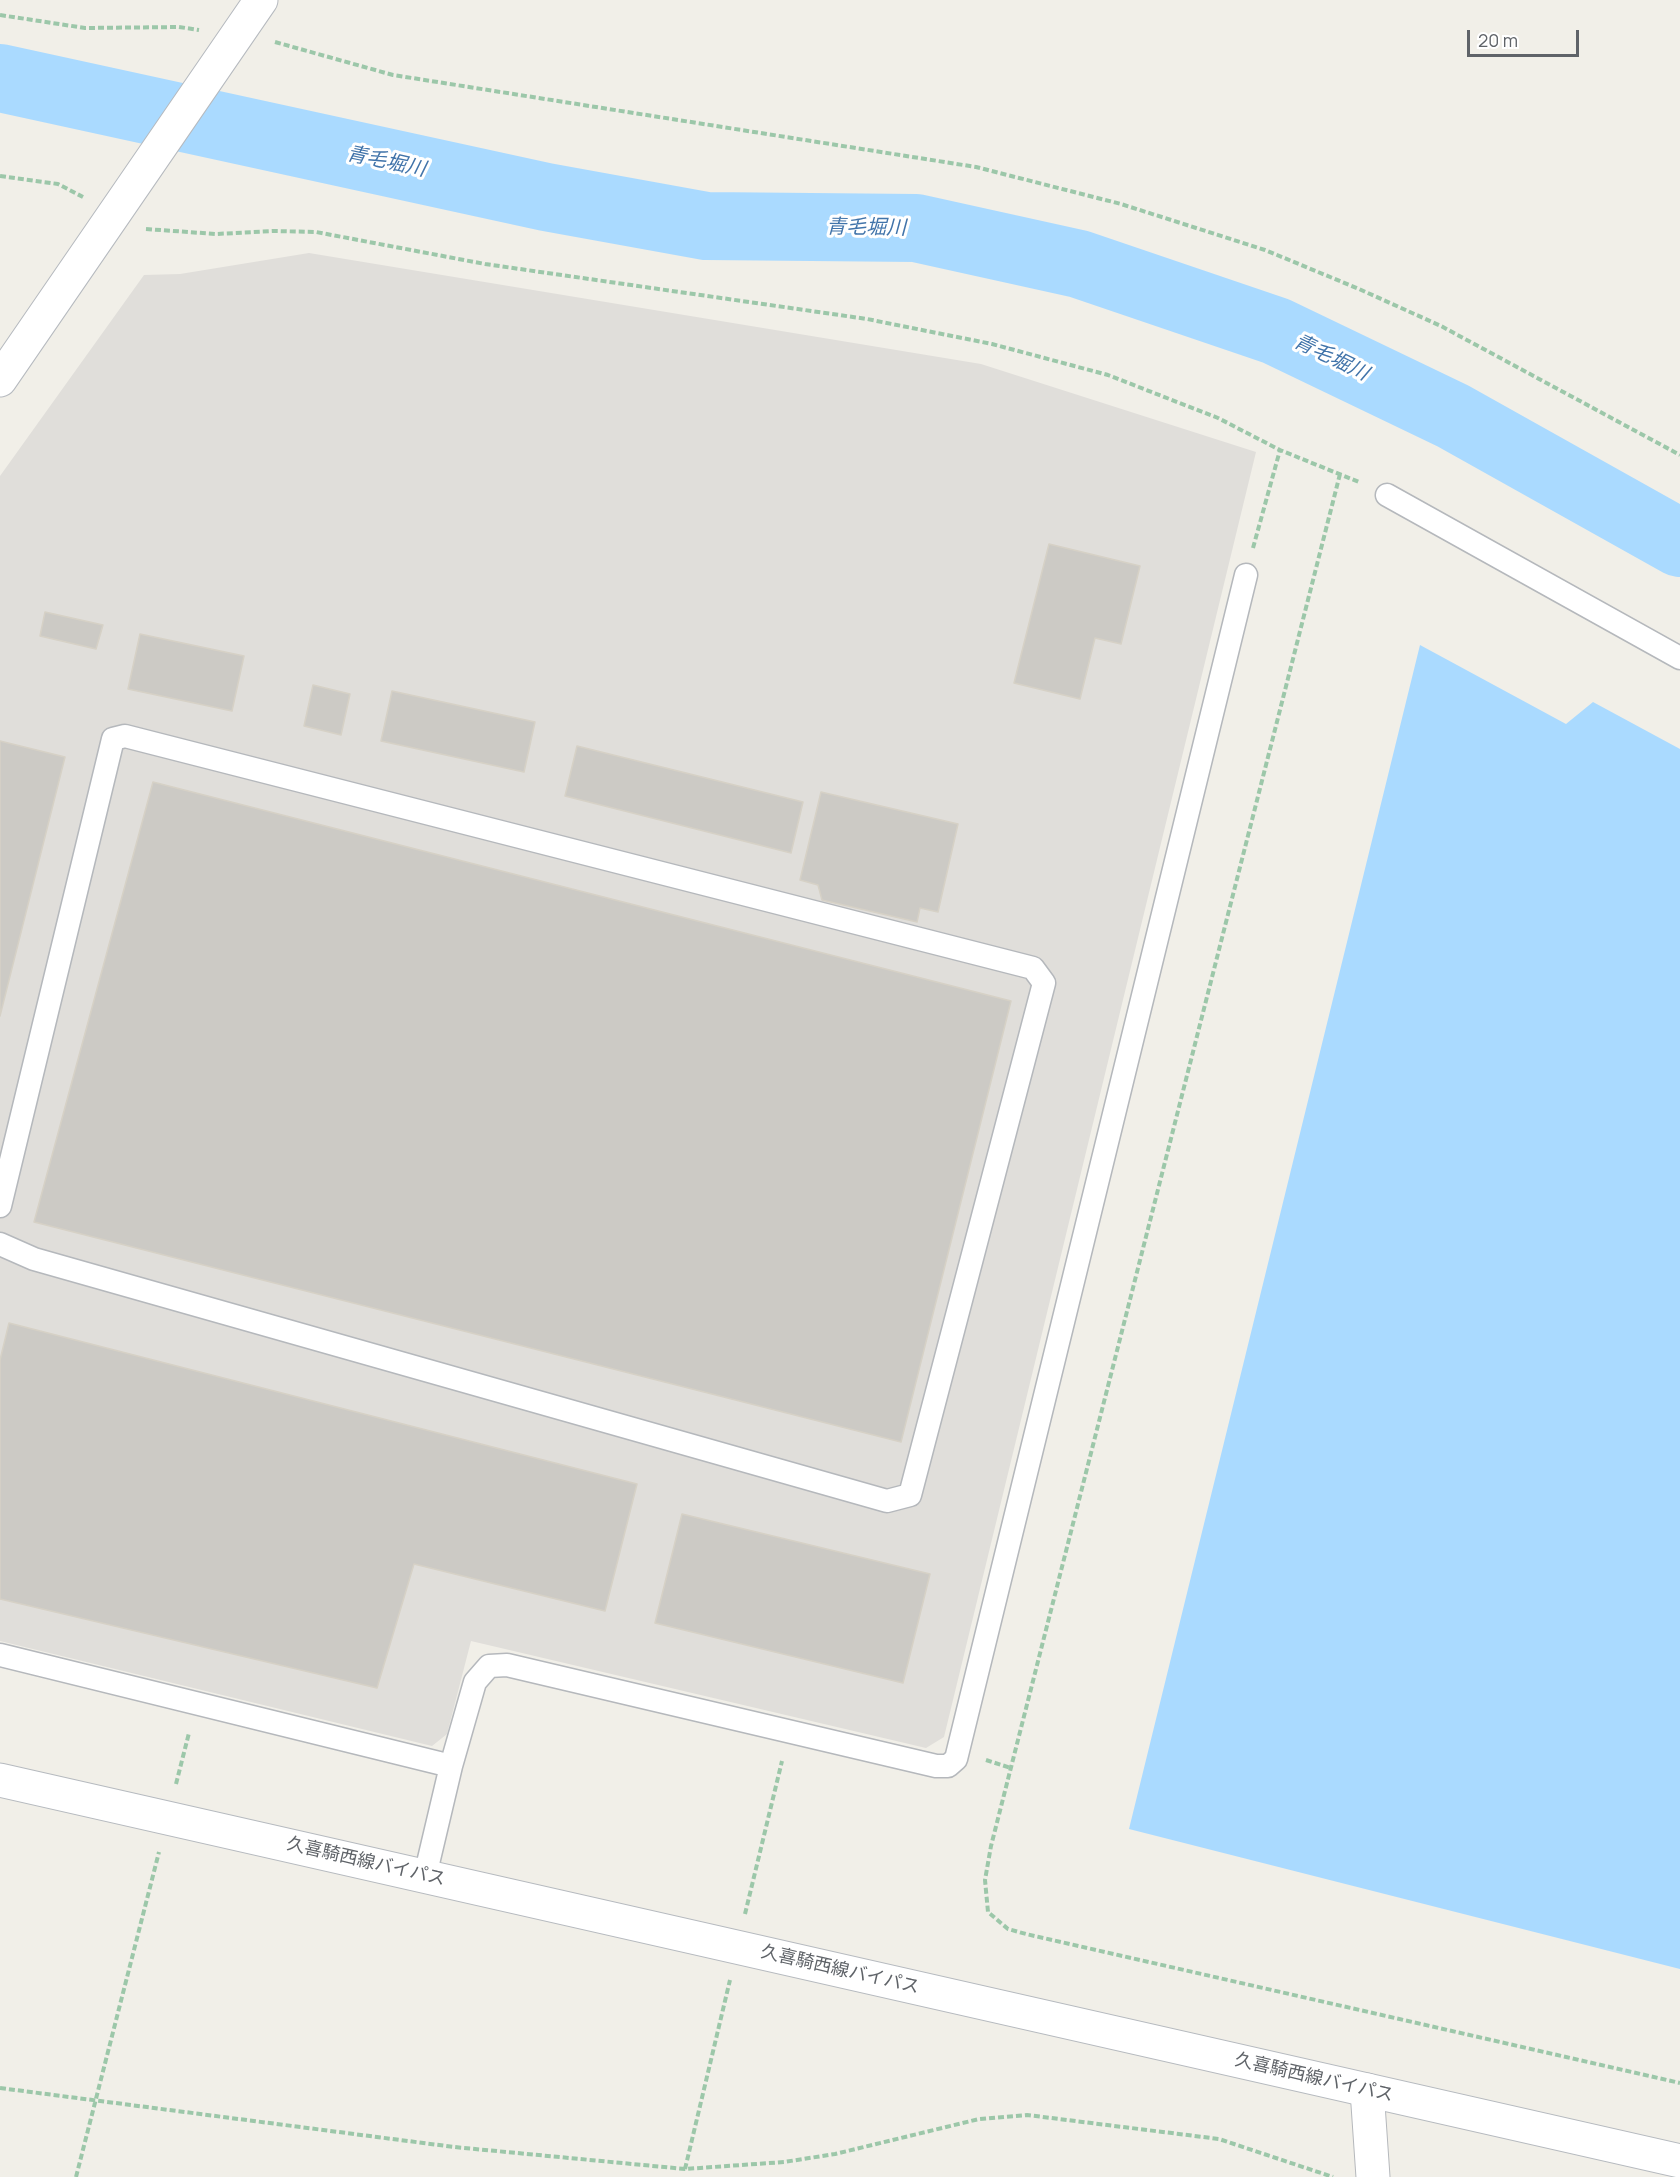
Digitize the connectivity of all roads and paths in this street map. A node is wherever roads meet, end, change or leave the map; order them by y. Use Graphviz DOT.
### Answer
graph roads {
  1 [pos="261,0"];
  2 [pos="0,15"];
  3 [pos="231,44"];
  4 [pos="0,176"];
  5 [pos="123,199"];
  6 [pos="0,380"];
  7 [pos="1280,450"];
  8 [pos="1680,455"];
  9 [pos="1340,474"];
  10 [pos="1387,495"];
  11 [pos="1246,575"];
  12 [pos="1680,658"];
  13 [pos="0,1206"];
  14 [pos="0,1244"];
  15 [pos="0,1655"];
  16 [pos="197,1703"];
  17 [pos="451,1766"];
  18 [pos="0,1780"];
  19 [pos="168,1818"];
  20 [pos="425,1876"];
  21 [pos="1680,2083"];
  22 [pos="0,2088"];
  23 [pos="1367,2090"];
  24 [pos="94,2100"];
  25 [pos="1680,2161"];
  26 [pos="76,2177"];
  27 [pos="1333,2177"];
  28 [pos="1373,2177"];
  1 -- 3 [label="main road"];
  2 -- 3 [label="path"];
  3 -- 5 [label="main road"];
  3 -- 8 [label="path"];
  4 -- 5 [label="path"];
  5 -- 6 [label="main road"];
  5 -- 7 [label="path"];
  7 -- 9 [label="path"];
  7 -- 11 [label="path"];
  9 -- 10 [label="path"];
  9 -- 21 [label="path"];
  10 -- 12 [label="lane"];
  11 -- 17 [label="lane"];
  13 -- 14 [label="lane"];
  15 -- 16 [label="lane"];
  16 -- 17 [label="lane"];
  16 -- 19 [label="path"];
  17 -- 20 [label="lane"];
  18 -- 19 [label="main road, 久喜騎西線バイパス"];
  19 -- 20 [label="main road, 久喜騎西線バイパス"];
  19 -- 24 [label="path"];
  20 -- 23 [label="main road, 久喜騎西線バイパス"];
  22 -- 24 [label="path"];
  23 -- 25 [label="main road, 久喜騎西線バイパス"];
  23 -- 28 [label="main road"];
  24 -- 26 [label="path"];
  24 -- 27 [label="path"];
}
